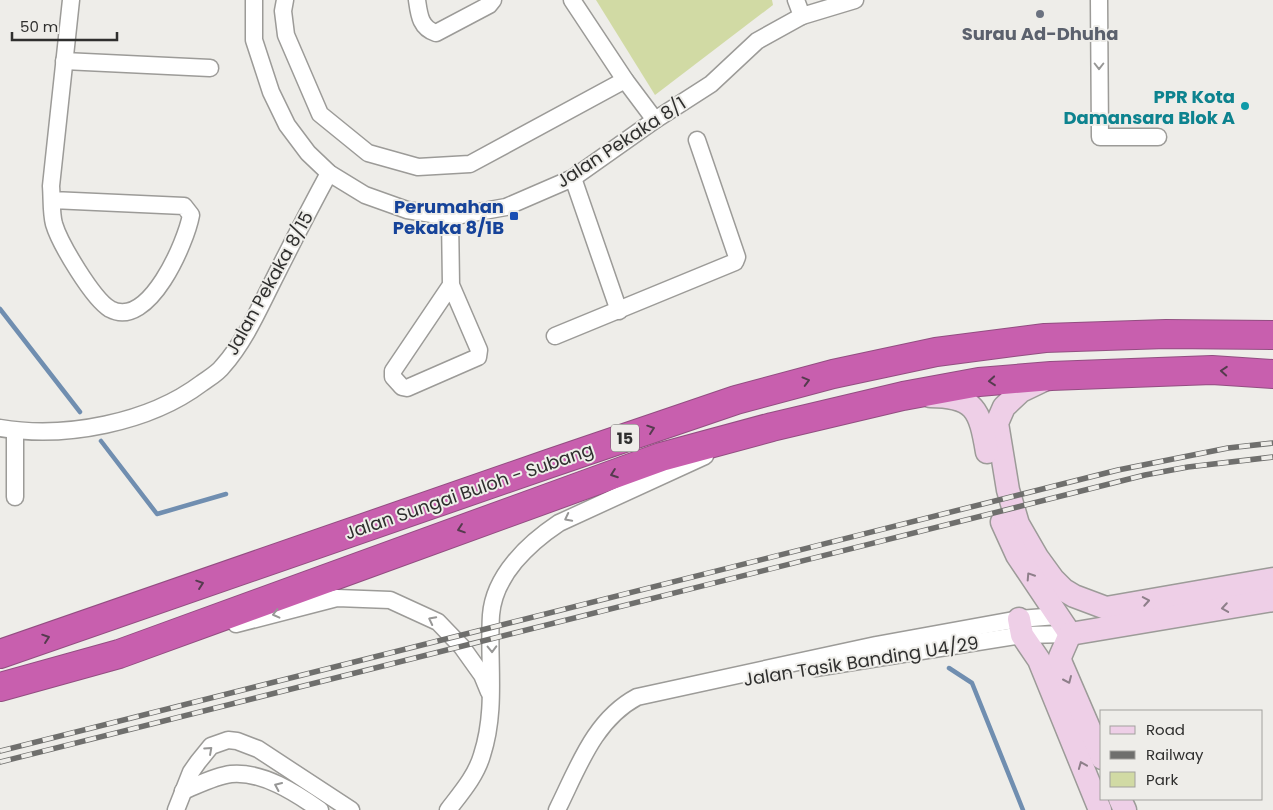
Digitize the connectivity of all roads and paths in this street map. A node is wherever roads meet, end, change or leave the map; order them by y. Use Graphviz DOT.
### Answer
graph roads {
  1 [pos="71,0"];
  2 [pos="254,0"];
  3 [pos="285,0"];
  4 [pos="417,0"];
  5 [pos="492,0"];
  6 [pos="572,0"];
  7 [pos="796,0"];
  8 [pos="854,0"];
  9 [pos="1099,0"];
  10 [pos="802,16"];
  11 [pos="64,61"];
  12 [pos="210,68"];
  13 [pos="625,80"];
  14 [pos="655,120"];
  15 [pos="1158,137"];
  16 [pos="697,140"];
  17 [pos="328,173"];
  18 [pos="574,178"];
  19 [pos="52,200"];
  20 [pos="450,217"];
  21 [pos="451,285"];
  22 [pos="618,311"];
  23 [pos="1273,335"];
  24 [pos="555,336"];
  25 [pos="1273,374"];
  26 [pos="1051,376"];
  27 [pos="903,396"];
  28 [pos="772,428"];
  29 [pos="8,429"];
  30 [pos="16,497"];
  31 [pos="1273,578"];
  32 [pos="1053,579"];
  33 [pos="1273,600"];
  34 [pos="1106,608"];
  35 [pos="1063,625"];
  36 [pos="1020,627"];
  37 [pos="0,654"];
  38 [pos="119,654"];
  39 [pos="0,687"];
  40 [pos="492,699"];
  41 [pos="1100,753"];
  42 [pos="183,791"];
  43 [pos="176,810"];
  44 [pos="320,810"];
  45 [pos="350,810"];
  46 [pos="448,810"];
  47 [pos="557,810"];
  48 [pos="1100,810"];
  1 -- 11 [label="street"];
  2 -- 17 [label="street, Jalan Pekaka 8/1"];
  3 -- 13 [label="street"];
  4 -- 5 [label="street"];
  6 -- 13 [label="street"];
  7 -- 10 [label="street"];
  8 -- 10 [label="street, Jalan Pekaka 8/1"];
  9 -- 15 [label="street, one-way"];
  10 -- 14 [label="street, Jalan Pekaka 8/1"];
  11 -- 12 [label="street"];
  11 -- 19 [label="street"];
  13 -- 14 [label="street"];
  14 -- 18 [label="street, Jalan Pekaka 8/1"];
  16 -- 22 [label="street"];
  17 -- 20 [label="street, Jalan Pekaka 8/1"];
  17 -- 29 [label="street, Jalan Pekaka 8/15"];
  18 -- 20 [label="street, Jalan Pekaka 8/1"];
  18 -- 22 [label="street"];
  19 -- 19 [label="street"];
  20 -- 21 [label="street"];
  21 -- 21 [label="street"];
  22 -- 24 [label="street"];
  37 -- 23 [label="highway, Jalan Sungai Buloh - Subang / 15, one-way"];
  25 -- 26 [label="highway, Jalan Sungai Buloh - Subang / 15, one-way"];
  26 -- 27 [label="highway, Jalan Sungai Buloh - Subang / 15, one-way"];
  26 -- 32 [label="street"];
  27 -- 28 [label="highway, Jalan Sungai Buloh - Subang / 15"];
  35 -- 27 [label="street, one-way"];
  28 -- 38 [label="highway, Jalan Sungai Buloh - Subang / 15, one-way"];
  28 -- 40 [label="street, one-way"];
  29 -- 30 [label="street"];
  34 -- 31 [label="street, one-way"];
  32 -- 34 [label="street"];
  32 -- 35 [label="street"];
  33 -- 35 [label="street, one-way"];
  34 -- 35 [label="street"];
  35 -- 36 [label="street, Jalan Tasik Banding U4/29"];
  35 -- 41 [label="street, one-way"];
  36 -- 47 [label="street, Jalan Tasik Banding U4/29"];
  48 -- 36 [label="street, one-way"];
  38 -- 39 [label="highway, Jalan Sungai Buloh - Subang / 15"];
  40 -- 38 [label="street, one-way"];
  40 -- 46 [label="street"];
  42 -- 43 [label="street"];
  44 -- 42 [label="street, one-way"];
  42 -- 45 [label="street, one-way"];
}
